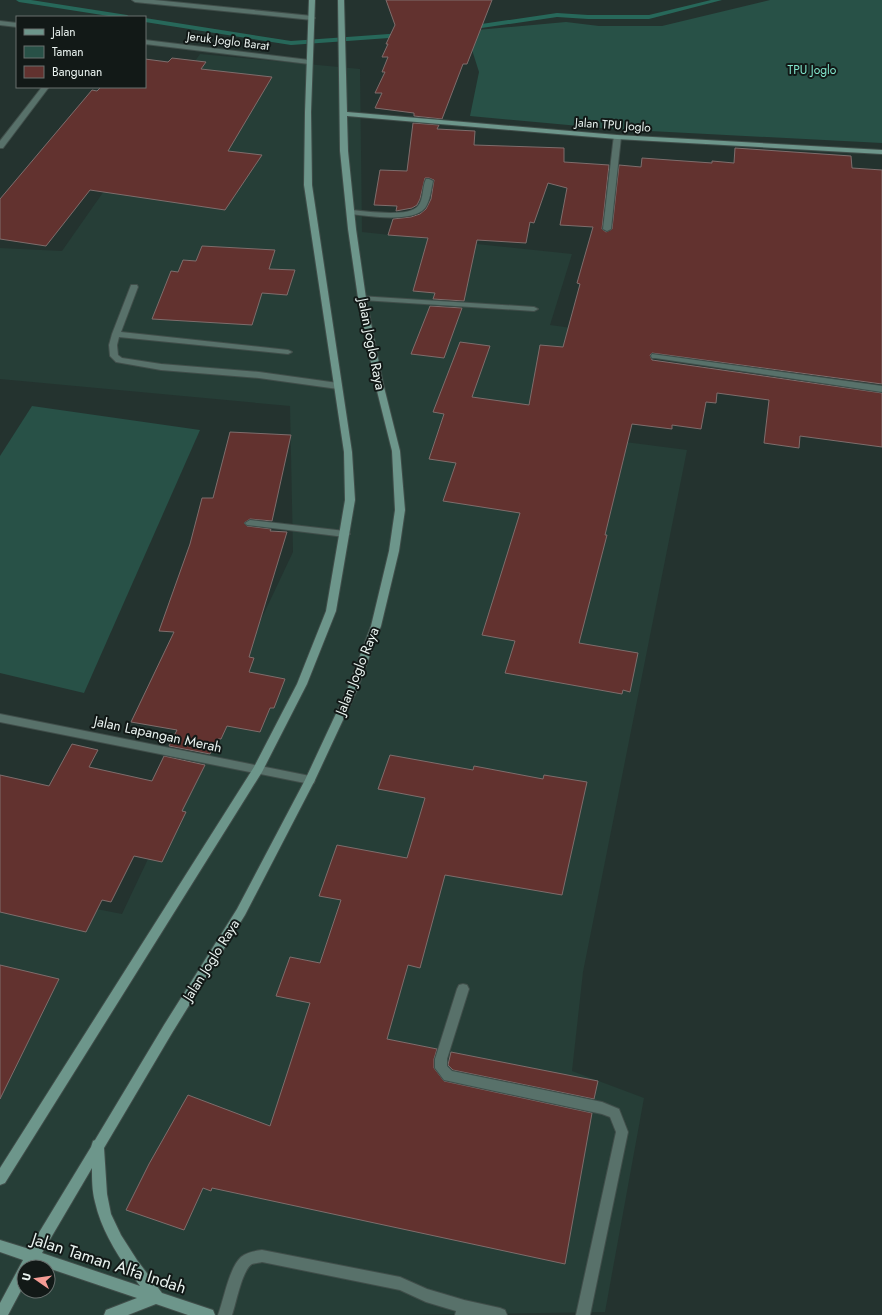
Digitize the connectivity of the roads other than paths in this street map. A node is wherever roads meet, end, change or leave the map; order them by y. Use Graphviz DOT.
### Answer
graph roads {
  1 [pos="135,0"];
  2 [pos="312,0"];
  3 [pos="341,0"];
  4 [pos="312,18"];
  5 [pos="0,23"];
  6 [pos="16,25"];
  7 [pos="146,42"];
  8 [pos="310,58"];
  9 [pos="45,88"];
  10 [pos="343,114"];
  11 [pos="617,137"];
  12 [pos="0,146"];
  13 [pos="882,152"];
  14 [pos="429,181"];
  15 [pos="351,212"];
  16 [pos="607,229"];
  17 [pos="134,287"];
  18 [pos="362,298"];
  19 [pos="534,309"];
  20 [pos="116,334"];
  21 [pos="288,352"];
  22 [pos="655,356"];
  23 [pos="338,386"];
  24 [pos="882,390"];
  25 [pos="250,523"];
  26 [pos="345,534"];
  27 [pos="0,718"];
  28 [pos="258,769"];
  29 [pos="310,780"];
  30 [pos="463,989"];
  31 [pos="97,1146"];
  32 [pos="0,1180"];
  33 [pos="0,1246"];
  34 [pos="23,1259"];
  35 [pos="30,1259"];
  36 [pos="56,1270"];
  37 [pos="16,1286"];
  38 [pos="157,1297"];
  39 [pos="463,1311"];
  40 [pos="1,1315"];
  41 [pos="111,1315"];
  42 [pos="208,1315"];
  43 [pos="225,1315"];
  44 [pos="500,1315"];
  45 [pos="583,1315"];
  1 -- 4 [label="street"];
  2 -- 4 [label="main road"];
  3 -- 10 [label="main road, Jalan Joglo Raya"];
  4 -- 8 [label="main road"];
  5 -- 6 [label="street"];
  7 -- 8 [label="street, Jeruk Joglo Barat"];
  8 -- 23 [label="main road"];
  9 -- 12 [label="street"];
  10 -- 11 [label="main road, Jalan TPU Joglo"];
  10 -- 15 [label="main road, Jalan Joglo Raya"];
  11 -- 13 [label="main road, Jalan TPU Joglo"];
  11 -- 16 [label="street"];
  14 -- 15 [label="street"];
  15 -- 18 [label="main road, Jalan Joglo Raya"];
  17 -- 20 [label="street"];
  18 -- 19 [label="street"];
  18 -- 29 [label="main road, Jalan Joglo Raya"];
  20 -- 21 [label="street"];
  20 -- 23 [label="street"];
  22 -- 24 [label="street"];
  23 -- 26 [label="main road"];
  25 -- 26 [label="street"];
  26 -- 28 [label="main road"];
  27 -- 28 [label="street, Jalan Lapangan Merah"];
  28 -- 29 [label="street, Jalan Lapangan Merah"];
  28 -- 32 [label="main road"];
  29 -- 31 [label="main road, Jalan Joglo Raya"];
  30 -- 45 [label="street"];
  31 -- 35 [label="main road, Jalan Joglo Raya"];
  31 -- 38 [label="main road"];
  33 -- 34 [label="main road, Jalan Taman Alfa Indah"];
  36 -- 38 [label="main road, Jalan Taman Alfa Indah"];
  37 -- 40 [label="main road"];
  38 -- 41 [label="main road"];
  38 -- 42 [label="main road, Jalan Taman Alfa Indah"];
  39 -- 43 [label="street"];
  39 -- 44 [label="street"];
}
